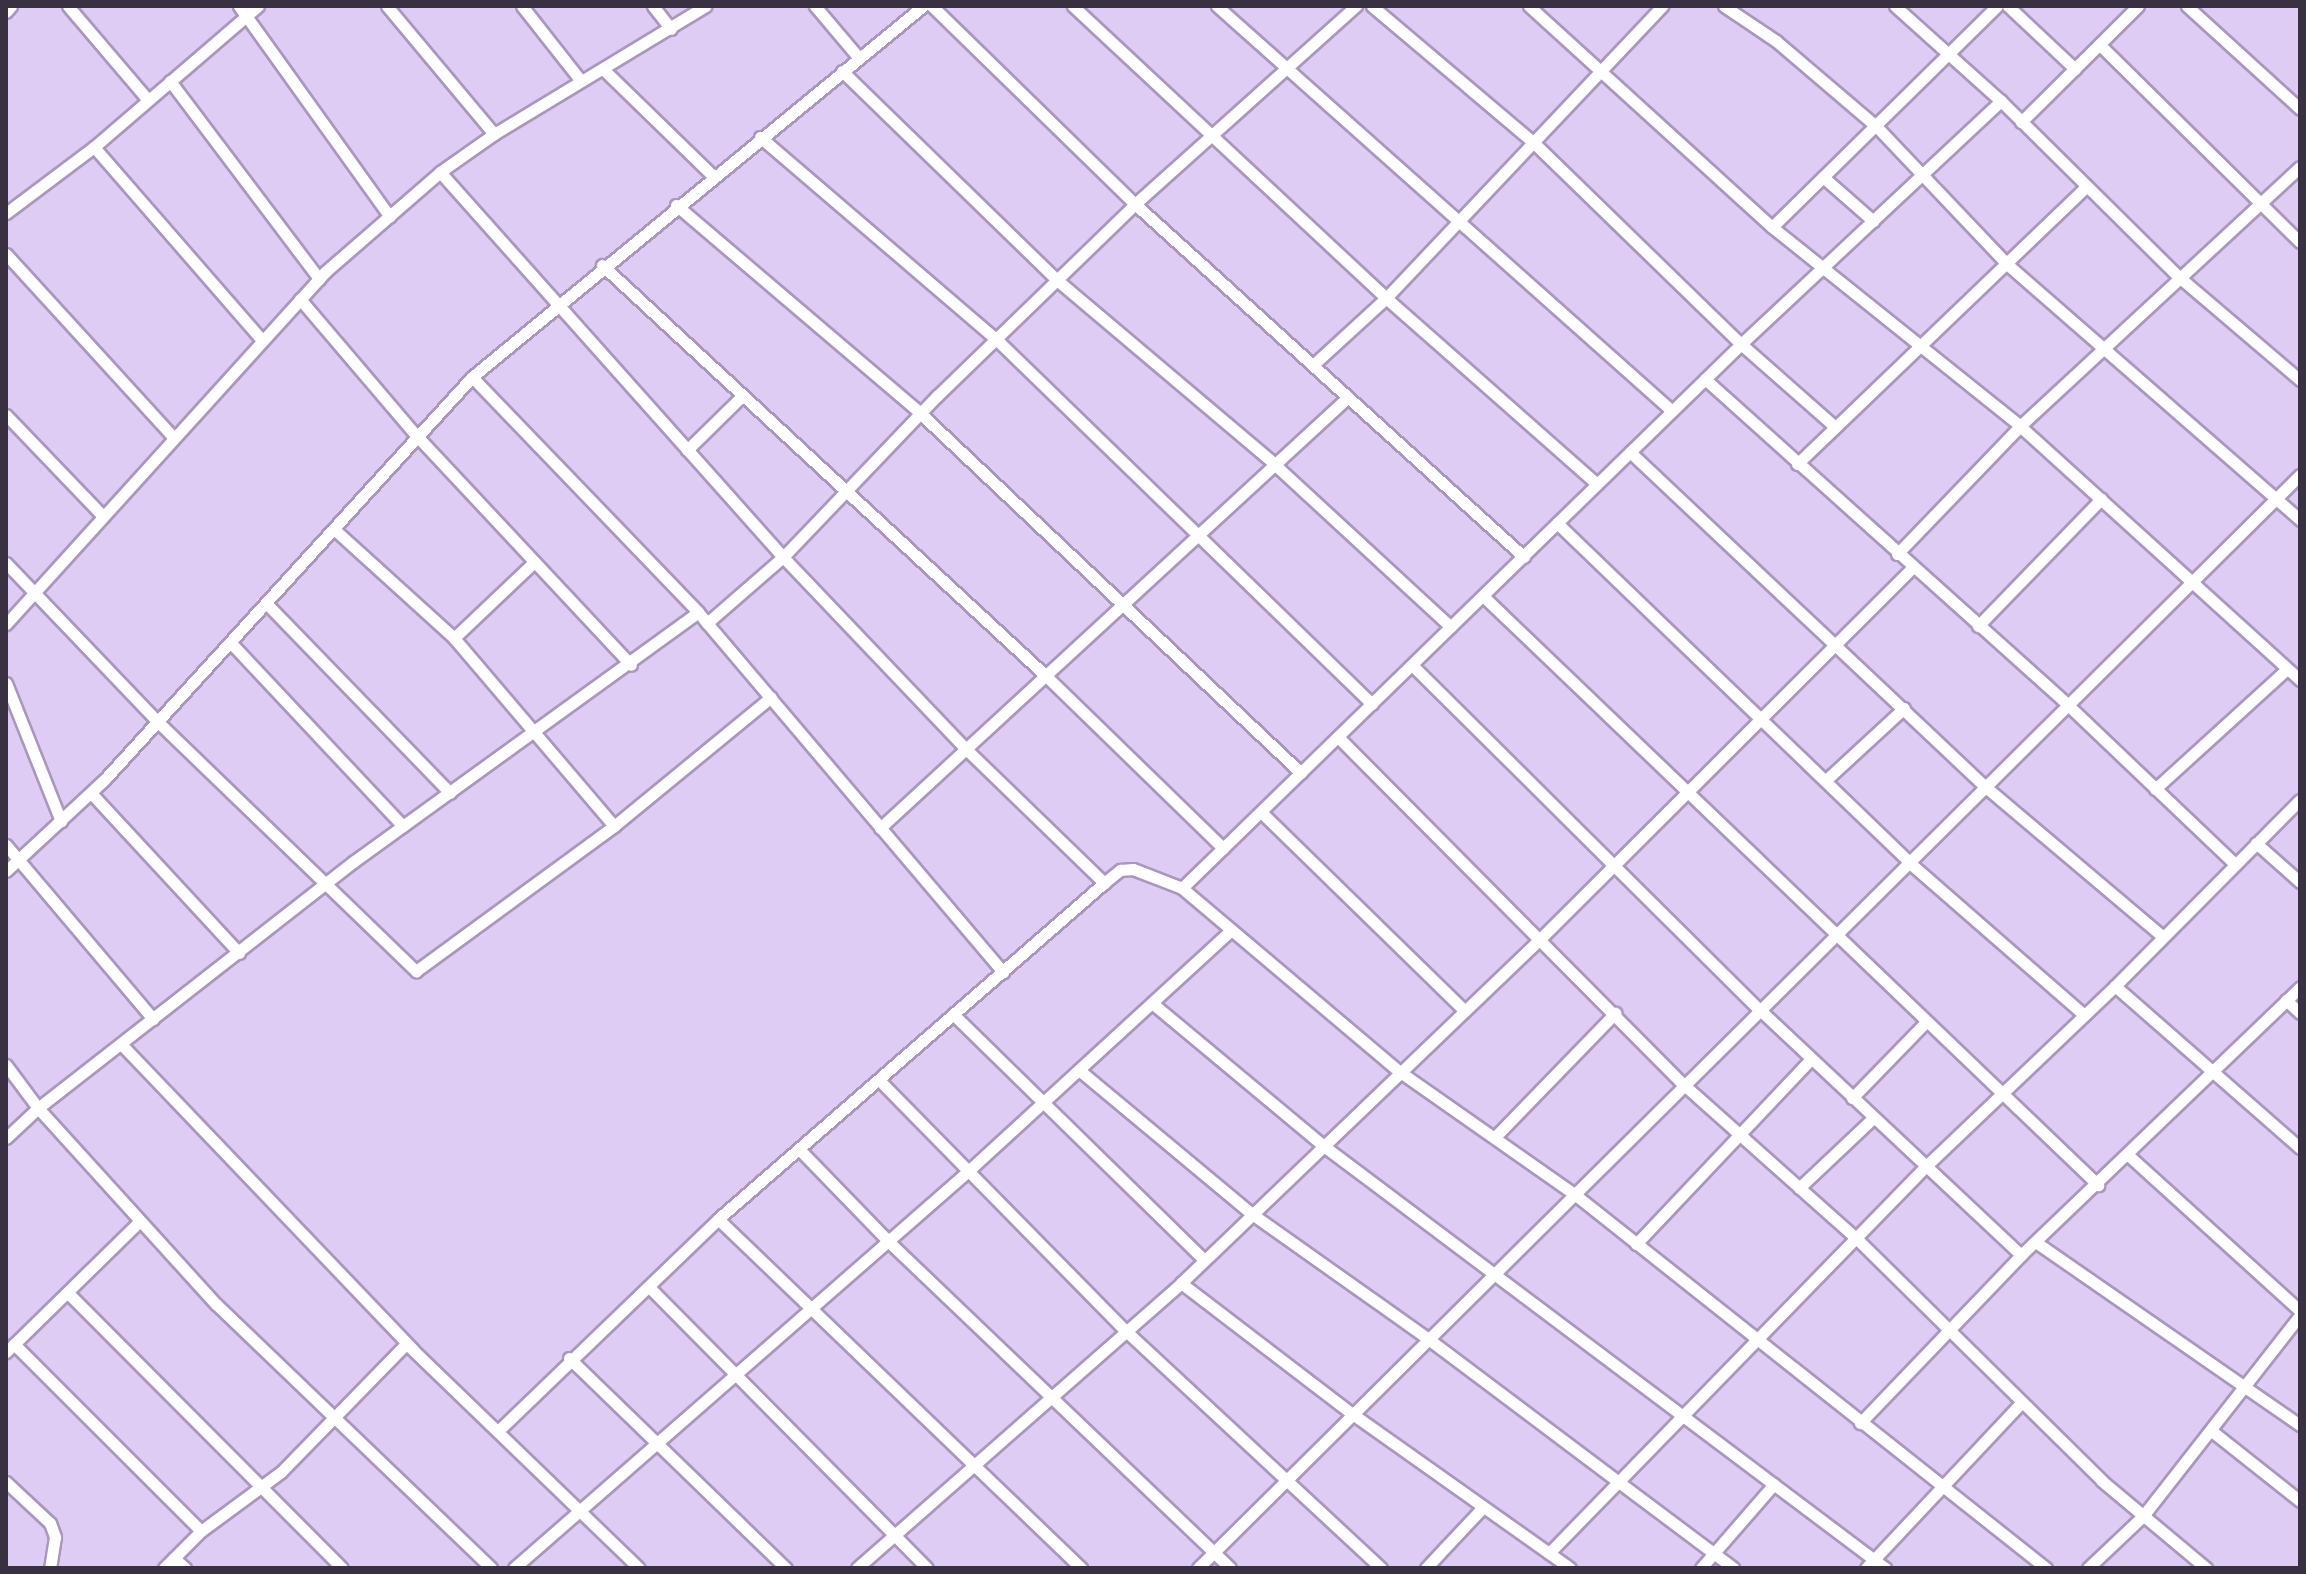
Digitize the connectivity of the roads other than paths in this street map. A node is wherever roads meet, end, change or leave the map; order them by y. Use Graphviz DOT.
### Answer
graph roads {
  1 [pos="11,6"];
  2 [pos="68,6"];
  3 [pos="258,6"];
  4 [pos="387,6"];
  5 [pos="522,6"];
  6 [pos="653,6"];
  7 [pos="705,6"];
  8 [pos="815,6"];
  9 [pos="923,6"];
  10 [pos="932,6"];
  11 [pos="1073,6"];
  12 [pos="1217,6"];
  13 [pos="1356,6"];
  14 [pos="1372,6"];
  15 [pos="1529,6"];
  16 [pos="1662,6"];
  17 [pos="1724,6"];
  18 [pos="1895,6"];
  19 [pos="1997,6"];
  20 [pos="2008,6"];
  21 [pos="2138,6"];
  22 [pos="2187,6"];
  23 [pos="242,11"];
  24 [pos="6,12"];
  25 [pos="671,29"];
  26 [pos="2101,46"];
  27 [pos="1950,55"];
  28 [pos="859,58"];
  29 [pos="1285,68"];
  30 [pos="603,69"];
  31 [pos="2075,69"];
  32 [pos="1600,70"];
  33 [pos="842,71"];
  34 [pos="170,81"];
  35 [pos="581,81"];
  36 [pos="148,100"];
  37 [pos="2001,101"];
  38 [pos="2300,109"];
  39 [pos="2021,122"];
  40 [pos="1876,126"];
  41 [pos="494,134"];
  42 [pos="1212,136"];
  43 [pos="760,137"];
  44 [pos="1533,142"];
  45 [pos="94,147"];
  46 [pos="2300,167"];
  47 [pos="440,172"];
  48 [pos="1925,173"];
  49 [pos="712,175"];
  50 [pos="1823,177"];
  51 [pos="2085,188"];
  52 [pos="1135,204"];
  53 [pos="676,205"];
  54 [pos="2259,206"];
  55 [pos="6,213"];
  56 [pos="390,217"];
  57 [pos="1460,219"];
  58 [pos="1873,221"];
  59 [pos="1772,227"];
  60 [pos="2300,242"];
  61 [pos="6,254"];
  62 [pos="602,265"];
  63 [pos="2008,265"];
  64 [pos="1823,269"];
  65 [pos="2179,277"];
  66 [pos="319,279"];
  67 [pos="1057,280"];
  68 [pos="1386,298"];
  69 [pos="300,299"];
  70 [pos="557,303"];
  71 [pos="996,339"];
  72 [pos="262,340"];
  73 [pos="1741,344"];
  74 [pos="1921,347"];
  75 [pos="2102,348"];
  76 [pos="1314,364"];
  77 [pos="472,377"];
  78 [pos="1705,379"];
  79 [pos="2300,380"];
  80 [pos="743,395"];
  81 [pos="1347,398"];
  82 [pos="1672,411"];
  83 [pos="920,413"];
  84 [pos="6,415"];
  85 [pos="2020,426"];
  86 [pos="1835,427"];
  87 [pos="415,434"];
  88 [pos="172,436"];
  89 [pos="687,450"];
  90 [pos="1630,452"];
  91 [pos="1272,462"];
  92 [pos="1797,464"];
  93 [pos="2300,475"];
  94 [pos="1597,484"];
  95 [pos="847,489"];
  96 [pos="2278,498"];
  97 [pos="2101,499"];
  98 [pos="102,515"];
  99 [pos="2300,520"];
  100 [pos="1557,523"];
  101 [pos="335,530"];
  102 [pos="1197,533"];
  103 [pos="1897,554"];
  104 [pos="783,557"];
  105 [pos="1524,557"];
  106 [pos="534,562"];
  107 [pos="6,563"];
  108 [pos="1911,569"];
  109 [pos="2191,585"];
  110 [pos="34,591"];
  111 [pos="1483,596"];
  112 [pos="267,604"];
  113 [pos="1121,605"];
  114 [pos="698,612"];
  115 [pos="707,623"];
  116 [pos="6,624"];
  117 [pos="1978,626"];
  118 [pos="1451,627"];
  119 [pos="454,638"];
  120 [pos="231,643"];
  121 [pos="1838,645"];
  122 [pos="631,665"];
  123 [pos="1412,665"];
  124 [pos="2287,669"];
  125 [pos="1046,676"];
  126 [pos="2300,680"];
  127 [pos="6,683"];
  128 [pos="771,697"];
  129 [pos="1372,704"];
  130 [pos="2070,707"];
  131 [pos="1904,708"];
  132 [pos="1763,718"];
  133 [pos="158,722"];
  134 [pos="533,734"];
  135 [pos="1338,737"];
  136 [pos="968,751"];
  137 [pos="1301,773"];
  138 [pos="1826,780"];
  139 [pos="1988,789"];
  140 [pos="2155,789"];
  141 [pos="1691,790"];
  142 [pos="91,793"];
  143 [pos="450,793"];
  144 [pos="2300,800"];
  145 [pos="1261,812"];
  146 [pos="61,821"];
  147 [pos="403,826"];
  148 [pos="614,826"];
  149 [pos="880,828"];
  150 [pos="2256,843"];
  151 [pos="6,845"];
  152 [pos="1223,848"];
  153 [pos="19,861"];
  154 [pos="1911,864"];
  155 [pos="2235,864"];
  156 [pos="1614,866"];
  157 [pos="6,871"];
  158 [pos="2300,882"];
  159 [pos="1104,883"];
  160 [pos="324,885"];
  161 [pos="1182,888"];
  162 [pos="1230,931"];
  163 [pos="1838,934"];
  164 [pos="2162,936"];
  165 [pos="1542,937"];
  166 [pos="239,953"];
  167 [pos="1003,972"];
  168 [pos="2115,986"];
  169 [pos="2300,987"];
  170 [pos="2286,1000"];
  171 [pos="1152,1003"];
  172 [pos="1463,1009"];
  173 [pos="1759,1009"];
  174 [pos="1615,1013"];
  175 [pos="2300,1013"];
  176 [pos="2084,1015"];
  177 [pos="955,1016"];
  178 [pos="153,1019"];
  179 [pos="1926,1022"];
  180 [pos="121,1044"];
  181 [pos="1811,1059"];
  182 [pos="6,1065"];
  183 [pos="1079,1070"];
  184 [pos="1400,1072"];
  185 [pos="2212,1072"];
  186 [pos="880,1081"];
  187 [pos="1683,1084"];
  188 [pos="1999,1095"];
  189 [pos="1852,1098"];
  190 [pos="1043,1102"];
  191 [pos="38,1108"];
  192 [pos="1873,1118"];
  193 [pos="1740,1134"];
  194 [pos="1495,1137"];
  195 [pos="6,1138"];
  196 [pos="1321,1144"];
  197 [pos="2300,1148"];
  198 [pos="799,1149"];
  199 [pos="2127,1154"];
  200 [pos="1925,1167"];
  201 [pos="966,1173"];
  202 [pos="2098,1185"];
  203 [pos="1799,1188"];
  204 [pos="1573,1193"];
  205 [pos="1252,1214"];
  206 [pos="718,1219"];
  207 [pos="140,1221"];
  208 [pos="1857,1239"];
  209 [pos="888,1241"];
  210 [pos="2037,1243"];
  211 [pos="1636,1244"];
  212 [pos="2021,1255"];
  213 [pos="1204,1260"];
  214 [pos="1494,1271"];
  215 [pos="1181,1283"];
  216 [pos="649,1287"];
  217 [pos="68,1293"];
  218 [pos="809,1308"];
  219 [pos="2300,1313"];
  220 [pos="1127,1332"];
  221 [pos="1947,1333"];
  222 [pos="1427,1338"];
  223 [pos="1755,1340"];
  224 [pos="407,1343"];
  225 [pos="10,1348"];
  226 [pos="569,1358"];
  227 [pos="733,1372"];
  228 [pos="2248,1385"];
  229 [pos="1051,1398"];
  230 [pos="2020,1404"];
  231 [pos="1684,1412"];
  232 [pos="1351,1413"];
  233 [pos="333,1417"];
  234 [pos="1860,1423"];
  235 [pos="2300,1425"];
  236 [pos="499,1430"];
  237 [pos="2213,1432"];
  238 [pos="658,1443"];
  239 [pos="974,1466"];
  240 [pos="1617,1478"];
  241 [pos="6,1482"];
  242 [pos="1283,1482"];
  243 [pos="1774,1484"];
  244 [pos="1939,1487"];
  245 [pos="260,1490"];
  246 [pos="2300,1501"];
  247 [pos="1483,1507"];
  248 [pos="579,1511"];
  249 [pos="2143,1516"];
  250 [pos="201,1531"];
  251 [pos="893,1536"];
  252 [pos="1214,1552"];
  253 [pos="1714,1552"];
  254 [pos="1549,1553"];
  255 [pos="174,1558"];
  256 [pos="1870,1563"];
  257 [pos="50,1568"];
  258 [pos="164,1568"];
  259 [pos="185,1568"];
  260 [pos="342,1568"];
  261 [pos="491,1568"];
  262 [pos="514,1568"];
  263 [pos="639,1568"];
  264 [pos="786,1568"];
  265 [pos="857,1568"];
  266 [pos="927,1568"];
  267 [pos="1081,1568"];
  268 [pos="1198,1568"];
  269 [pos="1230,1568"];
  270 [pos="1381,1568"];
  271 [pos="1426,1568"];
  272 [pos="1570,1568"];
  273 [pos="1701,1568"];
  274 [pos="1733,1568"];
  275 [pos="1885,1568"];
  276 [pos="2046,1568"];
  277 [pos="2088,1568"];
  278 [pos="2206,1568"];
  1 -- 24 [label="street"];
  2 -- 36 [label="street"];
  3 -- 23 [label="street"];
  4 -- 41 [label="street"];
  5 -- 35 [label="street"];
  6 -- 25 [label="street"];
  7 -- 25 [label="street"];
  8 -- 28 [label="street"];
  9 -- 28 [label="street"];
  10 -- 52 [label="street"];
  11 -- 42 [label="street"];
  12 -- 29 [label="street"];
  13 -- 29 [label="street"];
  14 -- 44 [label="street"];
  15 -- 32 [label="street"];
  16 -- 32 [label="street"];
  17 -- 40 [label="street"];
  18 -- 27 [label="street"];
  19 -- 27 [label="street"];
  20 -- 31 [label="street"];
  21 -- 26 [label="street"];
  22 -- 38 [label="street"];
  23 -- 34 [label="street"];
  23 -- 56 [label="street"];
  25 -- 30 [label="street"];
  26 -- 31 [label="street"];
  26 -- 54 [label="street"];
  27 -- 37 [label="street"];
  27 -- 40 [label="street"];
  28 -- 33 [label="street"];
  29 -- 42 [label="street"];
  29 -- 57 [label="street"];
  30 -- 35 [label="street"];
  30 -- 49 [label="street"];
  31 -- 39 [label="street"];
  32 -- 44 [label="street"];
  32 -- 59 [label="street"];
  33 -- 43 [label="street"];
  33 -- 67 [label="street"];
  34 -- 36 [label="street"];
  34 -- 66 [label="street"];
  35 -- 41 [label="street"];
  36 -- 45 [label="street"];
  37 -- 39 [label="street"];
  37 -- 48 [label="street"];
  39 -- 51 [label="street"];
  40 -- 48 [label="street"];
  40 -- 50 [label="street"];
  41 -- 47 [label="street"];
  42 -- 52 [label="street"];
  42 -- 68 [label="street"];
  43 -- 49 [label="street"];
  43 -- 71 [label="street"];
  44 -- 57 [label="street"];
  44 -- 73 [label="street"];
  45 -- 55 [label="street"];
  45 -- 72 [label="street"];
  46 -- 54 [label="street"];
  47 -- 56 [label="street"];
  47 -- 70 [label="street"];
  48 -- 58 [label="street"];
  48 -- 63 [label="street"];
  49 -- 53 [label="street"];
  50 -- 58 [label="street"];
  50 -- 59 [label="street"];
  51 -- 63 [label="street"];
  51 -- 65 [label="street"];
  52 -- 67 [label="street"];
  52 -- 76 [label="street"];
  53 -- 62 [label="street"];
  53 -- 83 [label="street"];
  54 -- 60 [label="street"];
  54 -- 65 [label="street"];
  56 -- 66 [label="street"];
  57 -- 68 [label="street"];
  57 -- 82 [label="street"];
  58 -- 64 [label="street"];
  59 -- 64 [label="street"];
  61 -- 88 [label="street"];
  62 -- 70 [label="street"];
  62 -- 80 [label="street"];
  63 -- 74 [label="street"];
  63 -- 75 [label="street"];
  64 -- 73 [label="street"];
  64 -- 74 [label="street"];
  65 -- 75 [label="street"];
  65 -- 79 [label="street"];
  66 -- 69 [label="street"];
  67 -- 71 [label="street"];
  67 -- 91 [label="street"];
  68 -- 76 [label="street"];
  68 -- 94 [label="street"];
  69 -- 72 [label="street"];
  69 -- 87 [label="street"];
  70 -- 77 [label="street"];
  70 -- 89 [label="street"];
  71 -- 83 [label="street"];
  71 -- 102 [label="street"];
  72 -- 88 [label="street"];
  73 -- 78 [label="street"];
  73 -- 86 [label="street"];
  74 -- 85 [label="street"];
  74 -- 86 [label="street"];
  75 -- 85 [label="street"];
  75 -- 96 [label="street"];
  76 -- 81 [label="street"];
  77 -- 87 [label="street"];
  77 -- 114 [label="street"];
  78 -- 82 [label="street"];
  78 -- 92 [label="street"];
  80 -- 89 [label="street"];
  80 -- 95 [label="street"];
  81 -- 91 [label="street"];
  81 -- 105 [label="street"];
  82 -- 90 [label="street"];
  83 -- 95 [label="street"];
  83 -- 113 [label="street"];
  84 -- 98 [label="street"];
  85 -- 97 [label="street"];
  85 -- 103 [label="street"];
  86 -- 92 [label="street"];
  87 -- 101 [label="street"];
  87 -- 106 [label="street"];
  88 -- 98 [label="street"];
  89 -- 104 [label="street"];
  90 -- 94 [label="street"];
  90 -- 121 [label="street"];
  91 -- 102 [label="street"];
  91 -- 118 [label="street"];
  92 -- 103 [label="street"];
  93 -- 96 [label="street"];
  94 -- 100 [label="street"];
  95 -- 104 [label="street"];
  95 -- 125 [label="street"];
  96 -- 99 [label="street"];
  96 -- 109 [label="street"];
  97 -- 109 [label="street"];
  97 -- 117 [label="street"];
  98 -- 110 [label="street"];
  100 -- 105 [label="street"];
  100 -- 132 [label="street"];
  101 -- 112 [label="street"];
  101 -- 119 [label="street"];
  102 -- 113 [label="street"];
  102 -- 129 [label="street"];
  103 -- 108 [label="street"];
  104 -- 115 [label="street"];
  104 -- 136 [label="street"];
  105 -- 111 [label="street"];
  106 -- 119 [label="street"];
  106 -- 122 [label="street"];
  107 -- 110 [label="street"];
  108 -- 117 [label="street"];
  108 -- 121 [label="street"];
  109 -- 124 [label="street"];
  109 -- 130 [label="street"];
  110 -- 116 [label="street"];
  110 -- 133 [label="street"];
  111 -- 118 [label="street"];
  111 -- 141 [label="street"];
  112 -- 120 [label="street"];
  112 -- 143 [label="street"];
  113 -- 125 [label="street"];
  113 -- 137 [label="street"];
  114 -- 115 [label="street"];
  114 -- 122 [label="street"];
  115 -- 128 [label="street"];
  117 -- 130 [label="street"];
  118 -- 123 [label="street"];
  119 -- 134 [label="street"];
  120 -- 133 [label="street"];
  120 -- 147 [label="street"];
  121 -- 131 [label="street"];
  121 -- 132 [label="street"];
  122 -- 134 [label="street"];
  123 -- 129 [label="street"];
  123 -- 156 [label="street"];
  124 -- 126 [label="street"];
  124 -- 140 [label="street"];
  125 -- 136 [label="street"];
  125 -- 152 [label="street"];
  127 -- 146 [label="street"];
  128 -- 148 [label="street"];
  128 -- 149 [label="street"];
  129 -- 135 [label="street"];
  130 -- 139 [label="street"];
  130 -- 140 [label="street"];
  131 -- 138 [label="street"];
  131 -- 139 [label="street"];
  132 -- 138 [label="street"];
  132 -- 141 [label="street"];
  133 -- 142 [label="street"];
  133 -- 160 [label="street"];
  134 -- 143 [label="street"];
  134 -- 148 [label="street"];
  135 -- 137 [label="street"];
  135 -- 165 [label="street"];
  136 -- 149 [label="street"];
  136 -- 159 [label="street"];
  137 -- 145 [label="street"];
  138 -- 154 [label="street"];
  139 -- 154 [label="street"];
  139 -- 164 [label="street"];
  140 -- 155 [label="street"];
  141 -- 156 [label="street"];
  141 -- 163 [label="street"];
  142 -- 146 [label="street"];
  142 -- 166 [label="street"];
  143 -- 147 [label="street"];
  144 -- 150 [label="street"];
  145 -- 152 [label="street"];
  145 -- 172 [label="street"];
  146 -- 153 [label="street"];
  147 -- 160 [label="street"];
  148 -- 160 [label="street"];
  149 -- 167 [label="street"];
  150 -- 155 [label="street"];
  150 -- 158 [label="street"];
  151 -- 153 [label="street"];
  152 -- 161 [label="street"];
  153 -- 157 [label="street"];
  153 -- 178 [label="street"];
  154 -- 163 [label="street"];
  154 -- 176 [label="street"];
  155 -- 164 [label="street"];
  156 -- 165 [label="street"];
  156 -- 173 [label="street"];
  159 -- 161 [label="street"];
  159 -- 167 [label="street"];
  160 -- 166 [label="street"];
  161 -- 162 [label="street"];
  162 -- 171 [label="street"];
  162 -- 184 [label="street"];
  163 -- 173 [label="street"];
  163 -- 179 [label="street"];
  164 -- 168 [label="street"];
  165 -- 172 [label="street"];
  165 -- 174 [label="street"];
  166 -- 178 [label="street"];
  167 -- 177 [label="street"];
  168 -- 176 [label="street"];
  168 -- 185 [label="street"];
  169 -- 170 [label="street"];
  170 -- 175 [label="street"];
  170 -- 185 [label="street"];
  171 -- 183 [label="street"];
  171 -- 196 [label="street"];
  172 -- 184 [label="street"];
  173 -- 181 [label="street"];
  173 -- 187 [label="street"];
  174 -- 187 [label="street"];
  174 -- 194 [label="street"];
  176 -- 188 [label="street"];
  177 -- 186 [label="street"];
  177 -- 190 [label="street"];
  178 -- 180 [label="street"];
  179 -- 188 [label="street"];
  179 -- 189 [label="street"];
  180 -- 191 [label="street"];
  180 -- 224 [label="street"];
  181 -- 189 [label="street"];
  181 -- 193 [label="street"];
  182 -- 191 [label="street"];
  183 -- 190 [label="street"];
  183 -- 205 [label="street"];
  184 -- 194 [label="street"];
  184 -- 196 [label="street"];
  185 -- 197 [label="street"];
  185 -- 199 [label="street"];
  186 -- 198 [label="street"];
  186 -- 201 [label="street"];
  187 -- 193 [label="street"];
  187 -- 204 [label="street"];
  188 -- 200 [label="street"];
  188 -- 202 [label="street"];
  189 -- 192 [label="street"];
  190 -- 201 [label="street"];
  190 -- 213 [label="street"];
  191 -- 195 [label="street"];
  191 -- 207 [label="street"];
  192 -- 200 [label="street"];
  192 -- 203 [label="street"];
  193 -- 203 [label="street"];
  193 -- 211 [label="street"];
  194 -- 204 [label="street"];
  196 -- 205 [label="street"];
  196 -- 214 [label="street"];
  198 -- 206 [label="street"];
  198 -- 209 [label="street"];
  199 -- 202 [label="street"];
  199 -- 219 [label="street"];
  200 -- 208 [label="street"];
  200 -- 212 [label="street"];
  201 -- 209 [label="street"];
  201 -- 220 [label="street"];
  202 -- 210 [label="street"];
  203 -- 208 [label="street"];
  204 -- 211 [label="street"];
  204 -- 214 [label="street"];
  205 -- 213 [label="street"];
  205 -- 222 [label="street"];
  206 -- 216 [label="street"];
  206 -- 218 [label="street"];
  207 -- 217 [label="street"];
  207 -- 233 [label="street"];
  208 -- 221 [label="street"];
  208 -- 223 [label="street"];
  209 -- 218 [label="street"];
  209 -- 229 [label="street"];
  210 -- 212 [label="street"];
  210 -- 228 [label="street"];
  211 -- 223 [label="street"];
  212 -- 221 [label="street"];
  213 -- 215 [label="street"];
  214 -- 222 [label="street"];
  214 -- 231 [label="street"];
  215 -- 220 [label="street"];
  215 -- 232 [label="street"];
  216 -- 226 [label="street"];
  216 -- 227 [label="street"];
  217 -- 225 [label="street"];
  217 -- 245 [label="street"];
  218 -- 227 [label="street"];
  218 -- 239 [label="street"];
  219 -- 228 [label="street"];
  220 -- 229 [label="street"];
  220 -- 242 [label="street"];
  221 -- 230 [label="street"];
  221 -- 234 [label="street"];
  222 -- 232 [label="street"];
  222 -- 240 [label="street"];
  223 -- 231 [label="street"];
  223 -- 234 [label="street"];
  224 -- 233 [label="street"];
  224 -- 236 [label="street"];
  225 -- 250 [label="street"];
  226 -- 236 [label="street"];
  226 -- 238 [label="street"];
  227 -- 238 [label="street"];
  227 -- 251 [label="street"];
  228 -- 235 [label="street"];
  228 -- 237 [label="street"];
  229 -- 239 [label="street"];
  229 -- 252 [label="street"];
  230 -- 244 [label="street"];
  230 -- 249 [label="street"];
  231 -- 240 [label="street"];
  231 -- 243 [label="street"];
  232 -- 242 [label="street"];
  232 -- 247 [label="street"];
  233 -- 245 [label="street"];
  233 -- 261 [label="street"];
  234 -- 244 [label="street"];
  236 -- 248 [label="street"];
  237 -- 246 [label="street"];
  237 -- 249 [label="street"];
  238 -- 248 [label="street"];
  238 -- 264 [label="street"];
  239 -- 251 [label="street"];
  239 -- 267 [label="street"];
  240 -- 253 [label="street"];
  240 -- 254 [label="street"];
  241 -- 257 [label="street"];
  242 -- 252 [label="street"];
  242 -- 270 [label="street"];
  243 -- 253 [label="street"];
  243 -- 256 [label="street"];
  244 -- 256 [label="street"];
  244 -- 276 [label="street"];
  245 -- 250 [label="street"];
  245 -- 260 [label="street"];
  247 -- 254 [label="street"];
  247 -- 271 [label="street"];
  248 -- 262 [label="street"];
  248 -- 263 [label="street"];
  249 -- 277 [label="street"];
  249 -- 278 [label="street"];
  250 -- 255 [label="street"];
  251 -- 265 [label="street"];
  251 -- 266 [label="street"];
  252 -- 268 [label="street"];
  252 -- 269 [label="street"];
  253 -- 273 [label="street"];
  253 -- 274 [label="street"];
  254 -- 272 [label="street"];
  255 -- 258 [label="street"];
  255 -- 259 [label="street"];
  256 -- 275 [label="street"];
}
